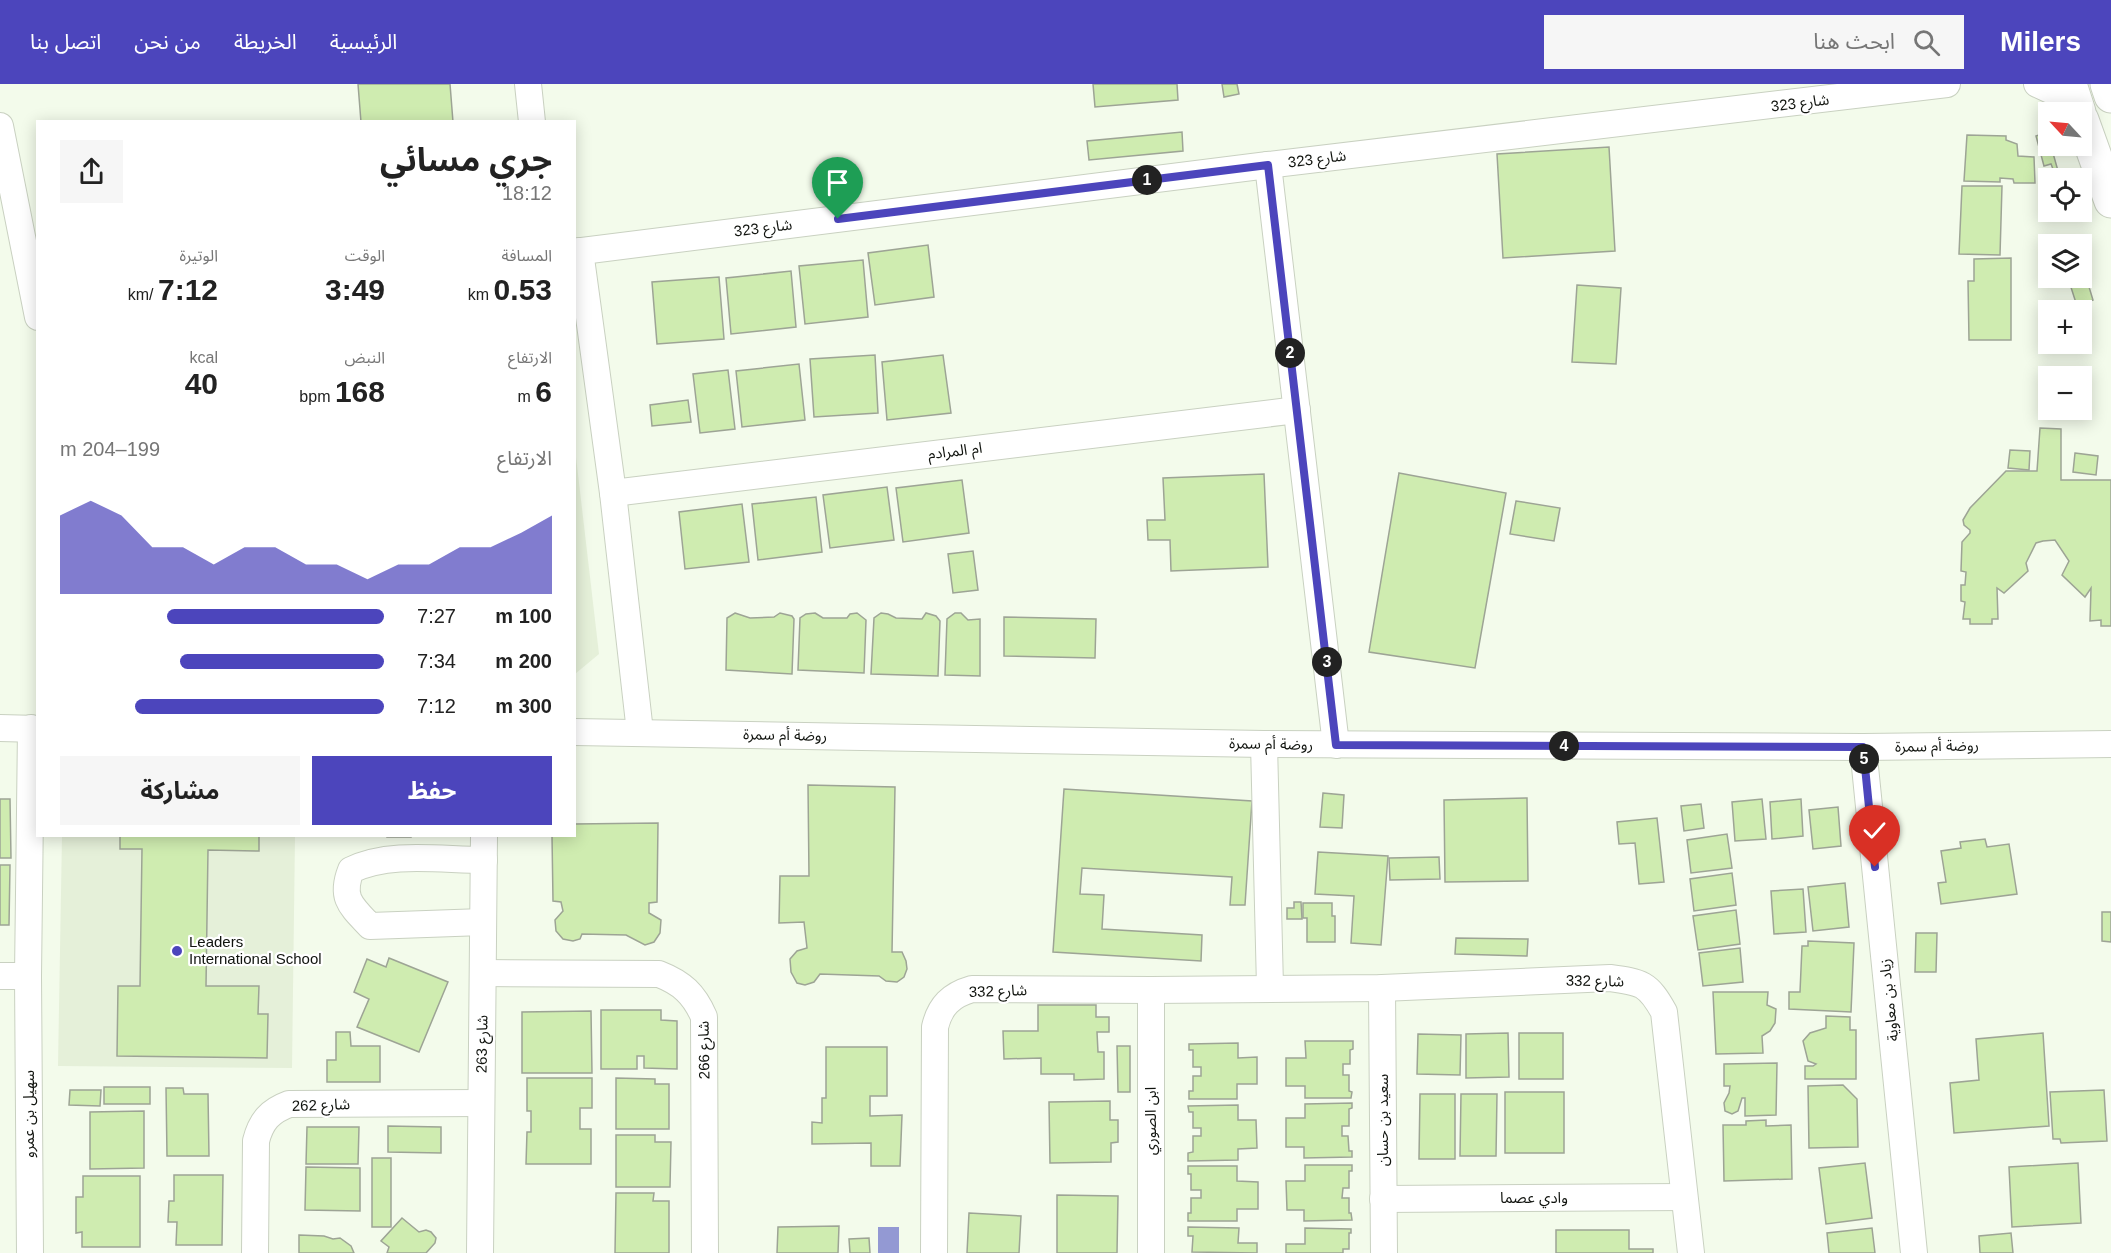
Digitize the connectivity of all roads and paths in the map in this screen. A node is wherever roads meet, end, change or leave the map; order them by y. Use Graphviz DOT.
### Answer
graph roads {
  1 [pos="528,84"];
  2 [pos="1947,84"];
  3 [pos="2037,84"];
  4 [pos="2107,84"];
  5 [pos="2111,96"];
  6 [pos="2071,102"];
  7 [pos="532,120"];
  8 [pos="0,126"];
  9 [pos="2092,148"];
  10 [pos="1268,165"];
  11 [pos="2111,201"];
  12 [pos="577,252"];
  13 [pos="36,311"];
  14 [pos="1297,410"];
  15 [pos="613,493"];
  16 [pos="0,728"];
  17 [pos="34,728"];
  18 [pos="576,732"];
  19 [pos="640,732"];
  20 [pos="1264,744"];
  21 [pos="2111,744"];
  22 [pos="1336,745"];
  23 [pos="1863,747"];
  24 [pos="484,848"];
  25 [pos="483,922"];
  26 [pos="483,973"];
  27 [pos="0,976"];
  28 [pos="28,976"];
  29 [pos="1270,987"];
  30 [pos="1382,988"];
  31 [pos="1151,990"];
  32 [pos="481,1103"];
  33 [pos="1684,1197"];
  34 [pos="1383,1199"];
  35 [pos="30,1253"];
  36 [pos="255,1253"];
  37 [pos="480,1253"];
  38 [pos="705,1253"];
  39 [pos="934,1253"];
  40 [pos="1151,1253"];
  41 [pos="1384,1253"];
  42 [pos="1690,1253"];
  43 [pos="1914,1253"];
  1 -- 7 [label="street"];
  2 -- 10 [label="street, شارع 323"];
  3 -- 6 [label="street"];
  4 -- 5 [label="main road"];
  8 -- 13 [label="street"];
  9 -- 11 [label="main road"];
  10 -- 12 [label="street, شارع 323"];
  10 -- 14 [label="street"];
  12 -- 15 [label="street, شارع 323"];
  14 -- 15 [label="street, ام المرادم"];
  14 -- 22 [label="street"];
  15 -- 19 [label="street, شارع 323"];
  16 -- 17 [label="street"];
  17 -- 28 [label="street, سهيل بن عمرو"];
  18 -- 19 [label="street, روضة أم سمرة"];
  19 -- 20 [label="street, روضة أم سمرة"];
  20 -- 22 [label="street, روضة أم سمرة"];
  20 -- 29 [label="street"];
  21 -- 23 [label="street, روضة أم سمرة"];
  22 -- 23 [label="street, روضة أم سمرة"];
  23 -- 43 [label="street, زياد بن معاوية"];
  24 -- 25 [label="street, شارع 263"];
  24 -- 25 [label="street"];
  25 -- 26 [label="street, شارع 263"];
  26 -- 32 [label="street, شارع 263"];
  26 -- 38 [label="street, شارع 266"];
  27 -- 28 [label="street"];
  28 -- 35 [label="street, سهيل بن عمرو"];
  29 -- 30 [label="street, شارع 332"];
  29 -- 31 [label="street, شارع 332"];
  30 -- 33 [label="street, شارع 332"];
  30 -- 34 [label="street, سعيد بن حسان"];
  31 -- 39 [label="street, شارع 332"];
  31 -- 40 [label="street, ابن الصوري"];
  32 -- 36 [label="street, شارع 262"];
  32 -- 37 [label="street, شارع 263"];
  33 -- 34 [label="street, وادي عصما"];
  33 -- 42 [label="street, شارع 332"];
  34 -- 41 [label="street, سعيد بن حسان"];
}
